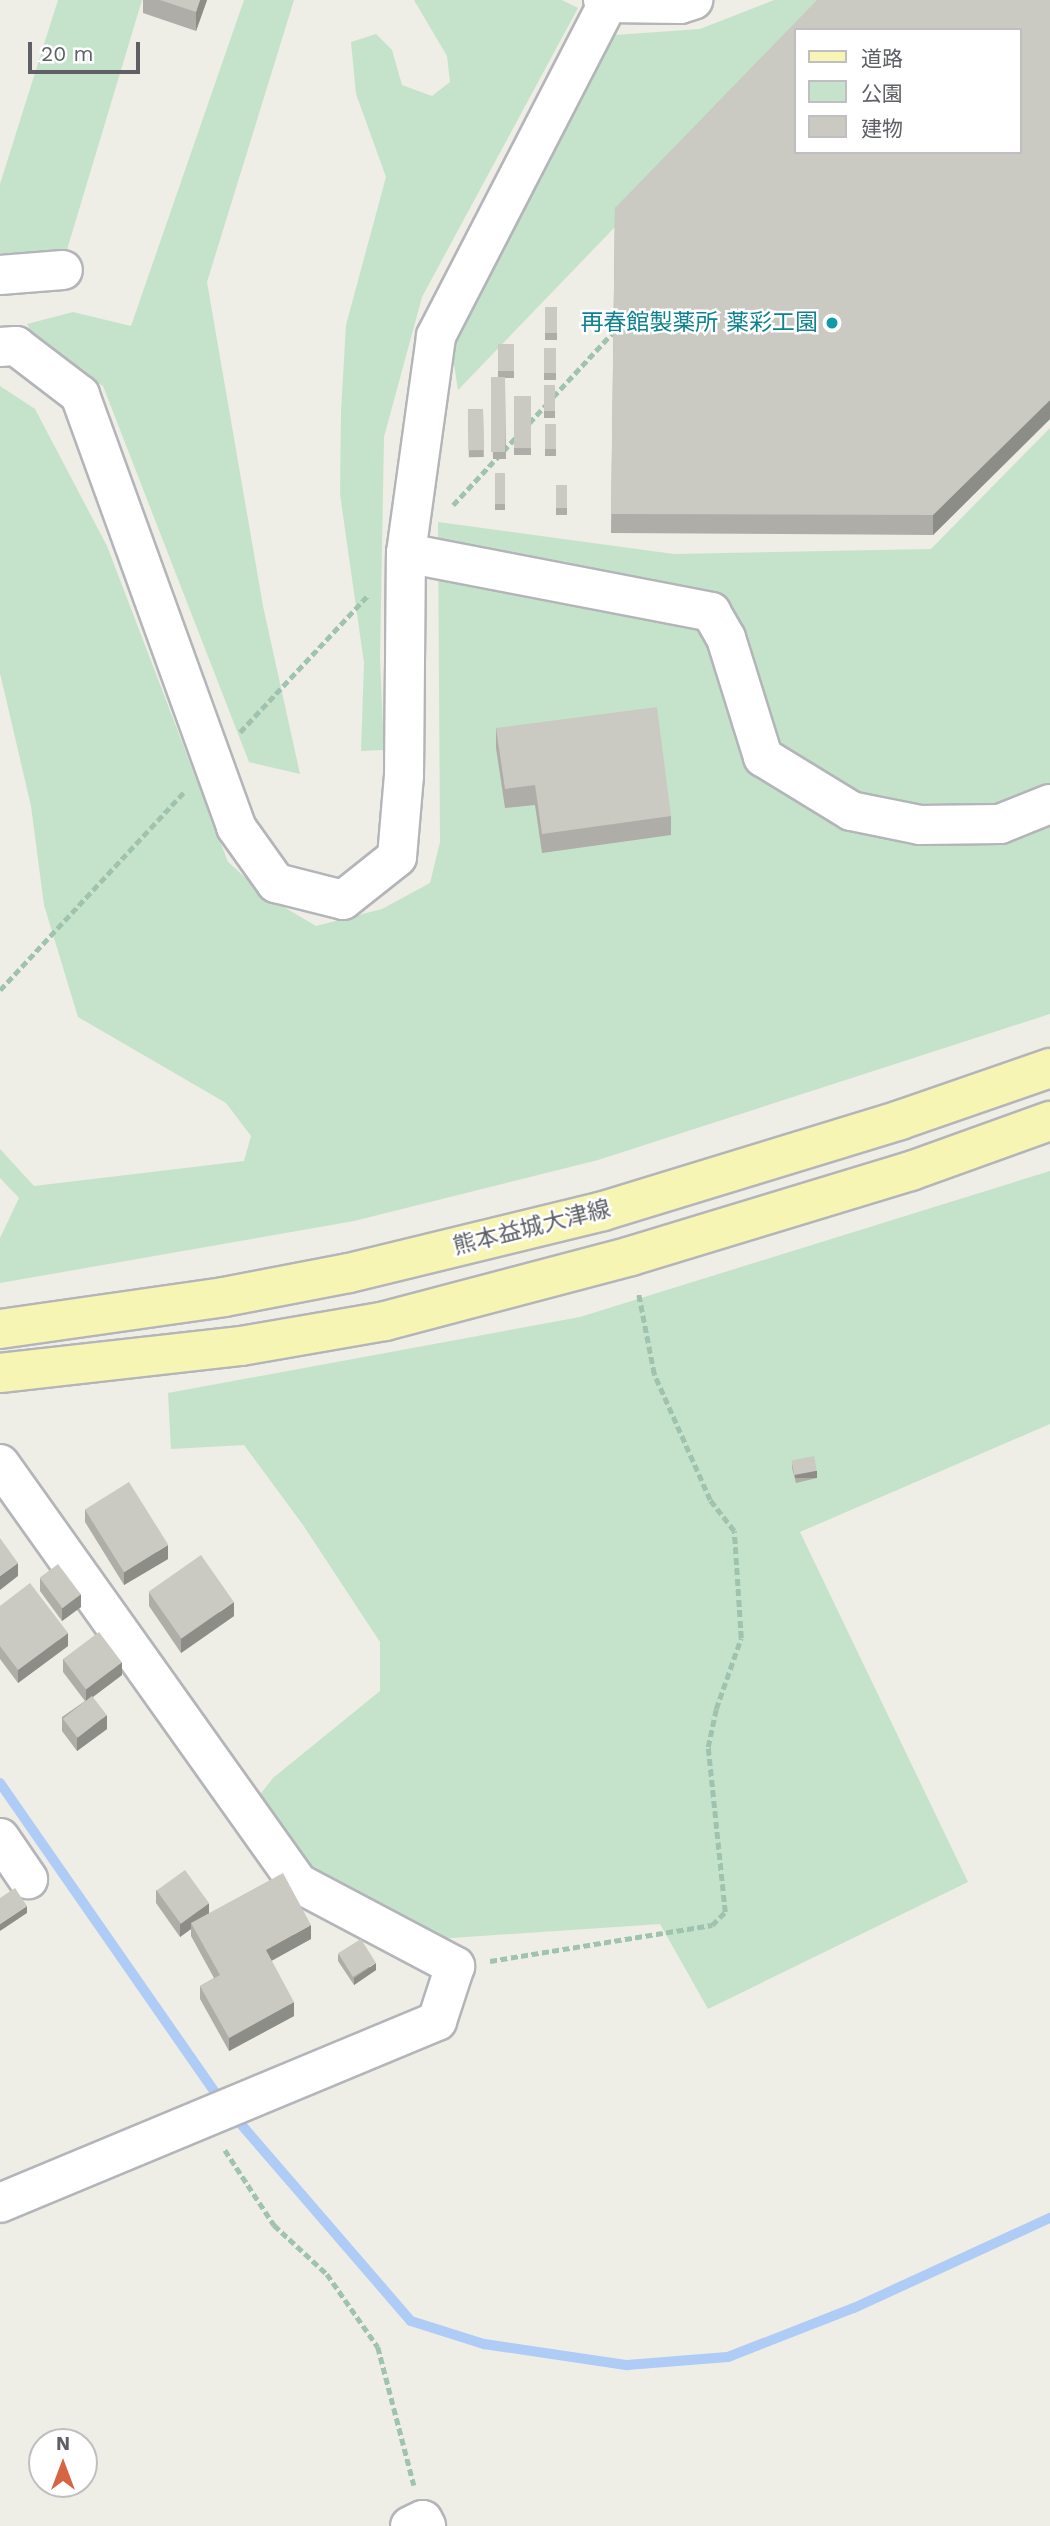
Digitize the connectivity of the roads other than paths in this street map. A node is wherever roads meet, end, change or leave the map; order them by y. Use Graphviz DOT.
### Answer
graph roads {
  1 [pos="693,0"];
  2 [pos="606,1"];
  3 [pos="63,270"];
  4 [pos="0,275"];
  5 [pos="0,347"];
  6 [pos="406,552"];
  7 [pos="1050,804"];
  8 [pos="1050,1068"];
  9 [pos="1050,1121"];
  10 [pos="0,1329"];
  11 [pos="0,1373"];
  12 [pos="3,1477"];
  13 [pos="0,1838"];
  14 [pos="28,1879"];
  15 [pos="0,2203"];
  1 -- 2 [label="street"];
  2 -- 6 [label="street"];
  3 -- 4 [label="street"];
  5 -- 6 [label="street"];
  6 -- 7 [label="street"];
  8 -- 10 [label="main road, 熊本益城大津線"];
  9 -- 11 [label="main road"];
  12 -- 15 [label="street"];
  13 -- 14 [label="street"];
}
